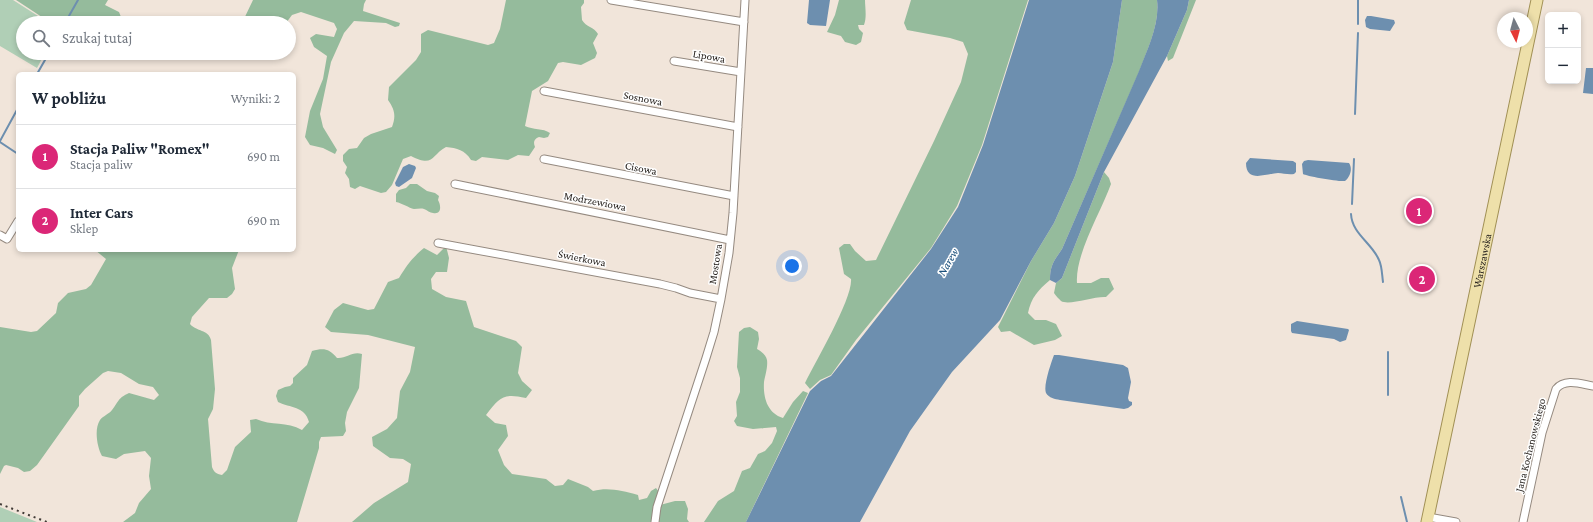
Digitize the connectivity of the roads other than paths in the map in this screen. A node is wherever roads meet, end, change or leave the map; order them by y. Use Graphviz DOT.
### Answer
graph roads {
  1 [pos="611,0"];
  2 [pos="745,0"];
  3 [pos="1537,0"];
  4 [pos="744,22"];
  5 [pos="674,61"];
  6 [pos="740,72"];
  7 [pos="544,90"];
  8 [pos="738,127"];
  9 [pos="544,159"];
  10 [pos="455,184"];
  11 [pos="734,196"];
  12 [pos="16,223"];
  13 [pos="3,237"];
  14 [pos="730,240"];
  15 [pos="438,243"];
  16 [pos="721,299"];
  17 [pos="1593,386"];
  18 [pos="1428,520"];
  19 [pos="655,522"];
  20 [pos="1456,522"];
  21 [pos="1523,522"];
  1 -- 4 [label="street"];
  2 -- 4 [label="street, Mostowa"];
  3 -- 18 [label="main road, Warszawska"];
  4 -- 6 [label="street, Mostowa"];
  5 -- 6 [label="street, Lipowa"];
  6 -- 8 [label="street, Mostowa"];
  7 -- 8 [label="street, Sosnowa"];
  8 -- 11 [label="street, Mostowa"];
  9 -- 11 [label="street, Cisowa"];
  10 -- 14 [label="street, Modrzewiowa"];
  11 -- 14 [label="street, Mostowa"];
  12 -- 13 [label="street"];
  14 -- 16 [label="street, Mostowa"];
  15 -- 16 [label="street, Świerkowa"];
  16 -- 19 [label="street, Mostowa"];
  17 -- 21 [label="street, Jana Kochanowskiego"];
  18 -- 20 [label="street"];
}
